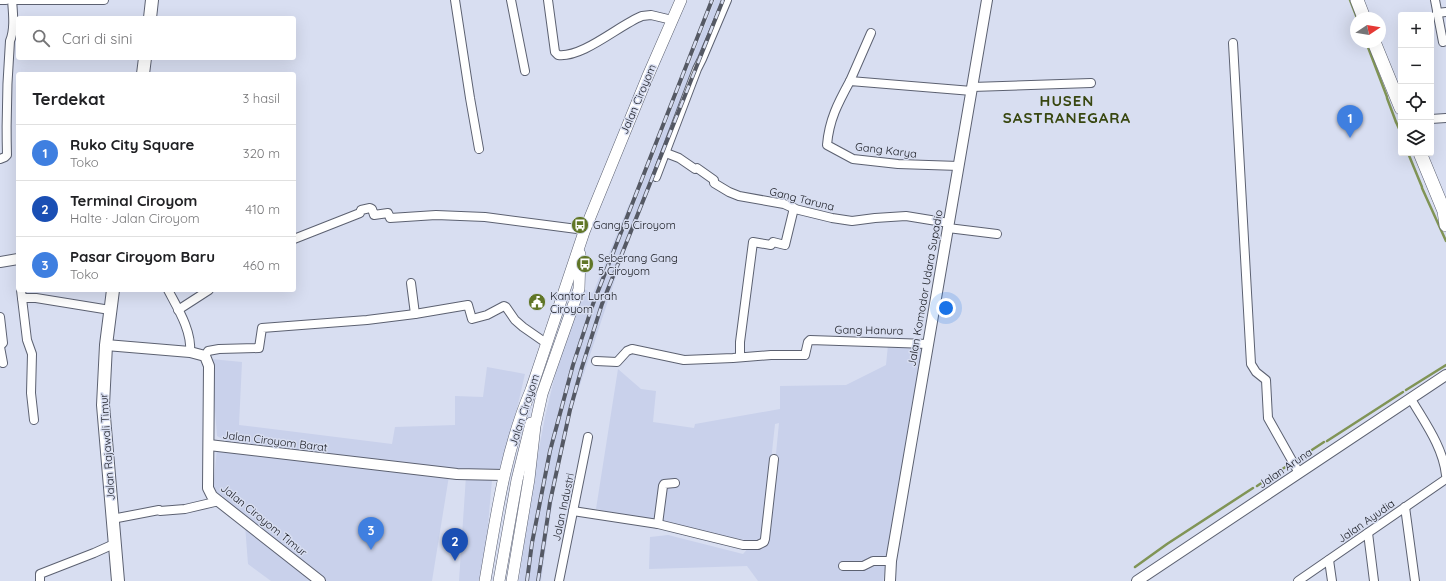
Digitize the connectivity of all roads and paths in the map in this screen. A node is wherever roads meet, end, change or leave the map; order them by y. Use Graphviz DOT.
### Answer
graph roads {
  1 [pos="0,0"];
  2 [pos="6,0"];
  3 [pos="13,0"];
  4 [pos="104,0"];
  5 [pos="152,0"];
  6 [pos="455,0"];
  7 [pos="512,0"];
  8 [pos="548,0"];
  9 [pos="681,0"];
  10 [pos="727,0"];
  11 [pos="986,0"];
  12 [pos="1357,0"];
  13 [pos="1435,0"];
  14 [pos="1362,12"];
  15 [pos="1446,12"];
  16 [pos="1437,13"];
  17 [pos="150,16"];
  18 [pos="672,20"];
  19 [pos="871,33"];
  20 [pos="1446,41"];
  21 [pos="1233,44"];
  22 [pos="1376,48"];
  23 [pos="145,60"];
  24 [pos="525,71"];
  25 [pos="143,72"];
  26 [pos="850,80"];
  27 [pos="1091,83"];
  28 [pos="972,89"];
  29 [pos="1398,101"];
  30 [pos="1446,118"];
  31 [pos="1434,119"];
  32 [pos="479,149"];
  33 [pos="666,153"];
  34 [pos="1421,156"];
  35 [pos="0,159"];
  36 [pos="959,166"];
  37 [pos="656,177"];
  38 [pos="794,208"];
  39 [pos="1445,212"];
  40 [pos="948,225"];
  41 [pos="1446,225"];
  42 [pos="584,232"];
  43 [pos="997,234"];
  44 [pos="296,238"];
  45 [pos="580,244"];
  46 [pos="16,259"];
  47 [pos="0,262"];
  48 [pos="411,283"];
  49 [pos="565,286"];
  50 [pos="579,289"];
  51 [pos="113,292"];
  52 [pos="169,292"];
  53 [pos="206,292"];
  54 [pos="21,294"];
  55 [pos="110,310"];
  56 [pos="178,310"];
  57 [pos="415,314"];
  58 [pos="0,317"];
  59 [pos="546,343"];
  60 [pos="928,344"];
  61 [pos="106,345"];
  62 [pos="0,347"];
  63 [pos="190,352"];
  64 [pos="205,356"];
  65 [pos="740,357"];
  66 [pos="596,361"];
  67 [pos="3,363"];
  68 [pos="1446,375"];
  69 [pos="531,390"];
  70 [pos="542,394"];
  71 [pos="1411,400"];
  72 [pos="34,420"];
  73 [pos="528,429"];
  74 [pos="588,437"];
  75 [pos="209,445"];
  76 [pos="774,459"];
  77 [pos="1298,469"];
  78 [pos="504,475"];
  79 [pos="1446,475"];
  80 [pos="1446,480"];
  81 [pos="675,483"];
  82 [pos="219,501"];
  83 [pos="1405,507"];
  84 [pos="573,511"];
  85 [pos="112,519"];
  86 [pos="658,524"];
  87 [pos="1368,533"];
  88 [pos="114,544"];
  89 [pos="1329,560"];
  90 [pos="891,562"];
  91 [pos="843,566"];
  92 [pos="40,581"];
  93 [pos="118,581"];
  94 [pos="320,581"];
  95 [pos="485,581"];
  96 [pos="500,581"];
  97 [pos="512,581"];
  98 [pos="559,581"];
  99 [pos="890,581"];
  100 [pos="1137,581"];
  101 [pos="1298,581"];
  102 [pos="1332,581"];
  103 [pos="1374,581"];
  104 [pos="1415,581"];
  1 -- 2 [label="street"];
  3 -- 4 [label="street"];
  3 -- 35 [label="street"];
  5 -- 17 [label="main road"];
  6 -- 32 [label="street"];
  7 -- 24 [label="street"];
  8 -- 18 [label="street"];
  9 -- 18 [label="main road, Jalan Ciroyom"];
  10 -- 33 [label="street"];
  11 -- 28 [label="street, Jalan Komodor Udara Supadio"];
  12 -- 14 [label="highway"];
  13 -- 16 [label="street"];
  15 -- 16 [label="street"];
  16 -- 20 [label="street"];
  18 -- 42 [label="main road, Jalan Ciroyom"];
  19 -- 26 [label="street"];
  21 -- 77 [label="street"];
  22 -- 29 [label="highway"];
  23 -- 25 [label="main road"];
  26 -- 28 [label="street"];
  26 -- 36 [label="street, Gang Karya"];
  27 -- 28 [label="street"];
  28 -- 36 [label="street, Jalan Komodor Udara Supadio"];
  30 -- 31 [label="street"];
  33 -- 37 [label="street"];
  33 -- 38 [label="street, Gang Taruna"];
  34 -- 39 [label="highway"];
  36 -- 40 [label="street, Jalan Komodor Udara Supadio"];
  38 -- 40 [label="street, Gang Taruna"];
  38 -- 65 [label="street"];
  39 -- 41 [label="highway"];
  40 -- 43 [label="street, Gang Taruna"];
  40 -- 60 [label="street, Jalan Komodor Udara Supadio"];
  42 -- 44 [label="street"];
  42 -- 45 [label="main road, Jalan Ciroyom"];
  45 -- 49 [label="main road, Jalan Ciroyom"];
  45 -- 50 [label="main road, Jalan Ciroyom"];
  46 -- 47 [label="street"];
  48 -- 57 [label="street"];
  49 -- 50 [label="main road"];
  49 -- 59 [label="main road, Jalan Ciroyom"];
  50 -- 70 [label="main road, Jalan Ciroyom"];
  51 -- 55 [label="main road, Jalan Rajawali Timur"];
  52 -- 56 [label="street"];
  53 -- 56 [label="street"];
  54 -- 55 [label="street"];
  54 -- 72 [label="street"];
  55 -- 61 [label="main road, Jalan Rajawali Timur"];
  56 -- 63 [label="street"];
  57 -- 59 [label="street"];
  57 -- 64 [label="street"];
  58 -- 62 [label="street"];
  59 -- 69 [label="main road, Jalan Ciroyom"];
  60 -- 65 [label="street, Gang Hanura"];
  60 -- 90 [label="street, Jalan Komodor Udara Supadio"];
  61 -- 63 [label="street"];
  61 -- 85 [label="main road, Jalan Rajawali Timur"];
  62 -- 67 [label="street"];
  63 -- 64 [label="street"];
  64 -- 75 [label="street, Jalan Ciroyom Barat"];
  65 -- 66 [label="street"];
  68 -- 71 [label="street, Jalan Aruna"];
  69 -- 73 [label="main road"];
  69 -- 78 [label="main road, Jalan Ciroyom"];
  70 -- 73 [label="main road"];
  70 -- 97 [label="main road, Jalan Ciroyom"];
  71 -- 77 [label="street, Jalan Aruna"];
  71 -- 79 [label="street"];
  73 -- 96 [label="main road"];
  74 -- 84 [label="street, Jalan Industri"];
  75 -- 78 [label="street, Jalan Ciroyom Barat"];
  75 -- 82 [label="street, Jalan Ciroyom Timur"];
  76 -- 86 [label="street"];
  77 -- 100 [label="street, Jalan Aruna"];
  78 -- 95 [label="main road, Jalan Ciroyom"];
  80 -- 83 [label="street, Jalan Ayudia"];
  81 -- 86 [label="street"];
  82 -- 85 [label="street"];
  82 -- 94 [label="street, Jalan Ciroyom Timur"];
  83 -- 87 [label="street, Jalan Ayudia"];
  83 -- 104 [label="street"];
  84 -- 86 [label="street"];
  84 -- 98 [label="street, Jalan Industri"];
  85 -- 88 [label="main road, Jalan Rajawali Timur"];
  87 -- 89 [label="street, Jalan Ayudia"];
  87 -- 103 [label="street"];
  88 -- 92 [label="street"];
  88 -- 93 [label="main road, Jalan Rajawali Timur"];
  89 -- 101 [label="street, Jalan Ayudia"];
  89 -- 102 [label="street"];
  90 -- 91 [label="street"];
  90 -- 99 [label="street, Jalan Komodor Udara Supadio"];
}
